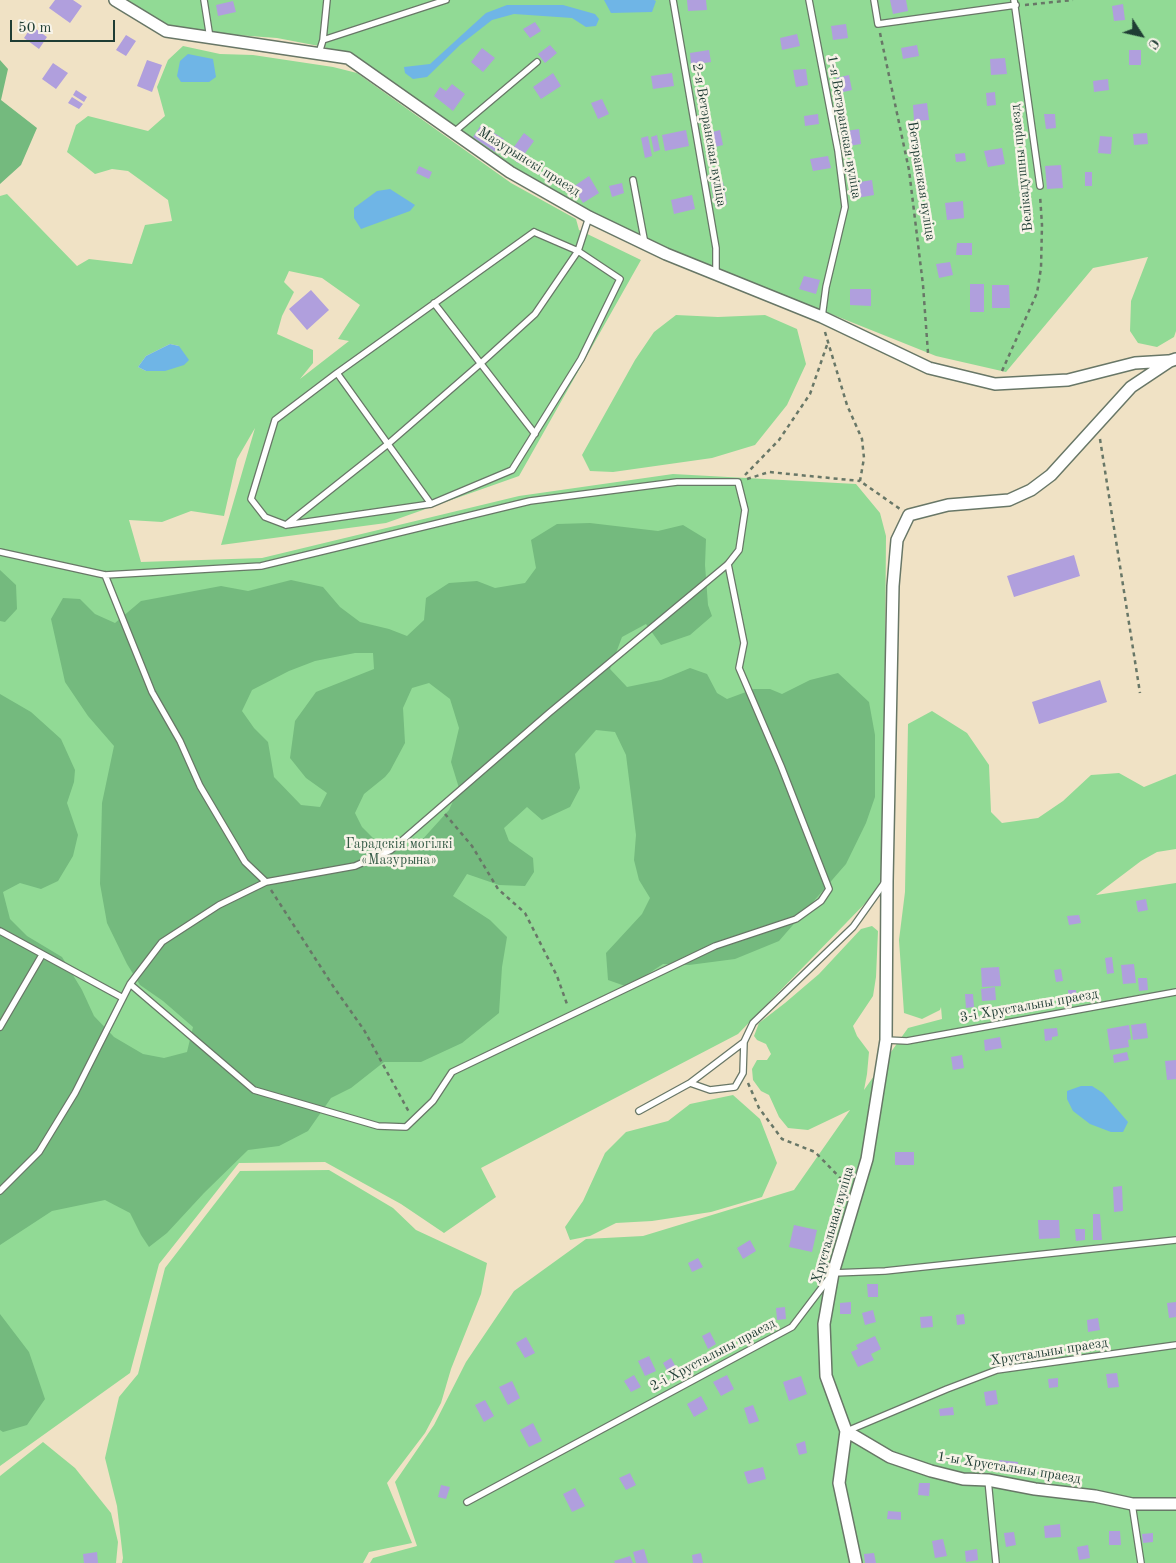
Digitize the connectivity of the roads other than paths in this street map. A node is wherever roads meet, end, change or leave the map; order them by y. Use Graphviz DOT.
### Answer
graph roads {
  1 [pos="115,0"];
  2 [pos="204,0"];
  3 [pos="327,0"];
  4 [pos="446,0"];
  5 [pos="672,0"];
  6 [pos="809,0"];
  7 [pos="874,0"];
  8 [pos="1015,3"];
  9 [pos="210,38"];
  10 [pos="323,40"];
  11 [pos="319,53"];
  12 [pos="537,62"];
  13 [pos="454,132"];
  14 [pos="633,180"];
  15 [pos="1040,186"];
  16 [pos="588,217"];
  17 [pos="645,244"];
  18 [pos="578,251"];
  19 [pos="716,275"];
  20 [pos="434,303"];
  21 [pos="822,317"];
  22 [pos="1173,360"];
  23 [pos="480,364"];
  24 [pos="337,373"];
  25 [pos="535,434"];
  26 [pos="388,444"];
  27 [pos="431,504"];
  28 [pos="286,525"];
  29 [pos="0,552"];
  30 [pos="728,564"];
  31 [pos="105,575"];
  32 [pos="887,881"];
  33 [pos="266,882"];
  34 [pos="0,931"];
  35 [pos="42,955"];
  36 [pos="130,984"];
  37 [pos="1176,992"];
  38 [pos="123,998"];
  39 [pos="0,1010"];
  40 [pos="7,1015"];
  41 [pos="0,1027"];
  42 [pos="886,1040"];
  43 [pos="744,1042"];
  44 [pos="690,1083"];
  45 [pos="639,1111"];
  46 [pos="0,1191"];
  47 [pos="1176,1240"];
  48 [pos="833,1273"];
  49 [pos="1176,1346"];
  50 [pos="846,1431"];
  51 [pos="988,1480"];
  52 [pos="467,1502"];
  53 [pos="1132,1504"];
  54 [pos="1176,1504"];
  55 [pos="856,1563"];
  56 [pos="996,1563"];
  57 [pos="1141,1563"];
  1 -- 9 [label="street, Мазурынскі праезд"];
  2 -- 9 [label="lane"];
  3 -- 10 [label="lane"];
  4 -- 10 [label="lane"];
  5 -- 19 [label="lane, 2-я Ветэранская вуліца"];
  6 -- 21 [label="lane, 1-я Ветэранская вуліца"];
  7 -- 8 [label="lane"];
  8 -- 15 [label="lane, Велікадушны праезд"];
  9 -- 11 [label="street, Мазурынскі праезд"];
  10 -- 11 [label="lane"];
  11 -- 13 [label="street, Мазурынскі праезд"];
  12 -- 13 [label="lane"];
  13 -- 16 [label="street, Мазурынскі праезд"];
  14 -- 17 [label="lane"];
  16 -- 17 [label="street, Мазурынскі праезд"];
  16 -- 18 [label="lane"];
  17 -- 19 [label="street, Мазурынскі праезд"];
  18 -- 20 [label="lane"];
  18 -- 23 [label="lane"];
  18 -- 25 [label="lane"];
  19 -- 21 [label="street, Мазурынскі праезд"];
  20 -- 23 [label="lane"];
  20 -- 24 [label="lane"];
  21 -- 22 [label="street, Мазурынскі праезд"];
  22 -- 32 [label="street, Хрустальная вуліца"];
  23 -- 25 [label="lane"];
  23 -- 26 [label="lane"];
  24 -- 26 [label="lane"];
  24 -- 28 [label="lane"];
  25 -- 27 [label="lane"];
  26 -- 27 [label="lane"];
  26 -- 28 [label="lane"];
  27 -- 28 [label="lane"];
  29 -- 31 [label="lane"];
  30 -- 31 [label="lane"];
  30 -- 33 [label="lane"];
  30 -- 36 [label="lane"];
  31 -- 33 [label="lane"];
  32 -- 42 [label="street, Хрустальная вуліца"];
  32 -- 43 [label="lane"];
  33 -- 36 [label="lane"];
  34 -- 35 [label="lane"];
  35 -- 38 [label="lane"];
  35 -- 40 [label="lane"];
  36 -- 38 [label="lane"];
  37 -- 42 [label="lane, 3-і Хрустальны праезд"];
  38 -- 46 [label="lane"];
  39 -- 40 [label="lane"];
  40 -- 41 [label="lane"];
  42 -- 48 [label="street, Хрустальная вуліца"];
  43 -- 44 [label="lane"];
  43 -- 44 [label="lane"];
  44 -- 45 [label="lane"];
  47 -- 48 [label="lane"];
  48 -- 50 [label="street, Хрустальная вуліца"];
  48 -- 52 [label="lane, 2-і Хрустальны праезд"];
  49 -- 50 [label="lane, Хрустальны праезд"];
  50 -- 51 [label="street, 1-ы Хрустальны праезд"];
  50 -- 55 [label="street, Хрустальная вуліца"];
  51 -- 53 [label="street, 1-ы Хрустальны праезд"];
  51 -- 56 [label="lane"];
  53 -- 54 [label="street, 1-ы Хрустальны праезд"];
  53 -- 57 [label="lane"];
}
